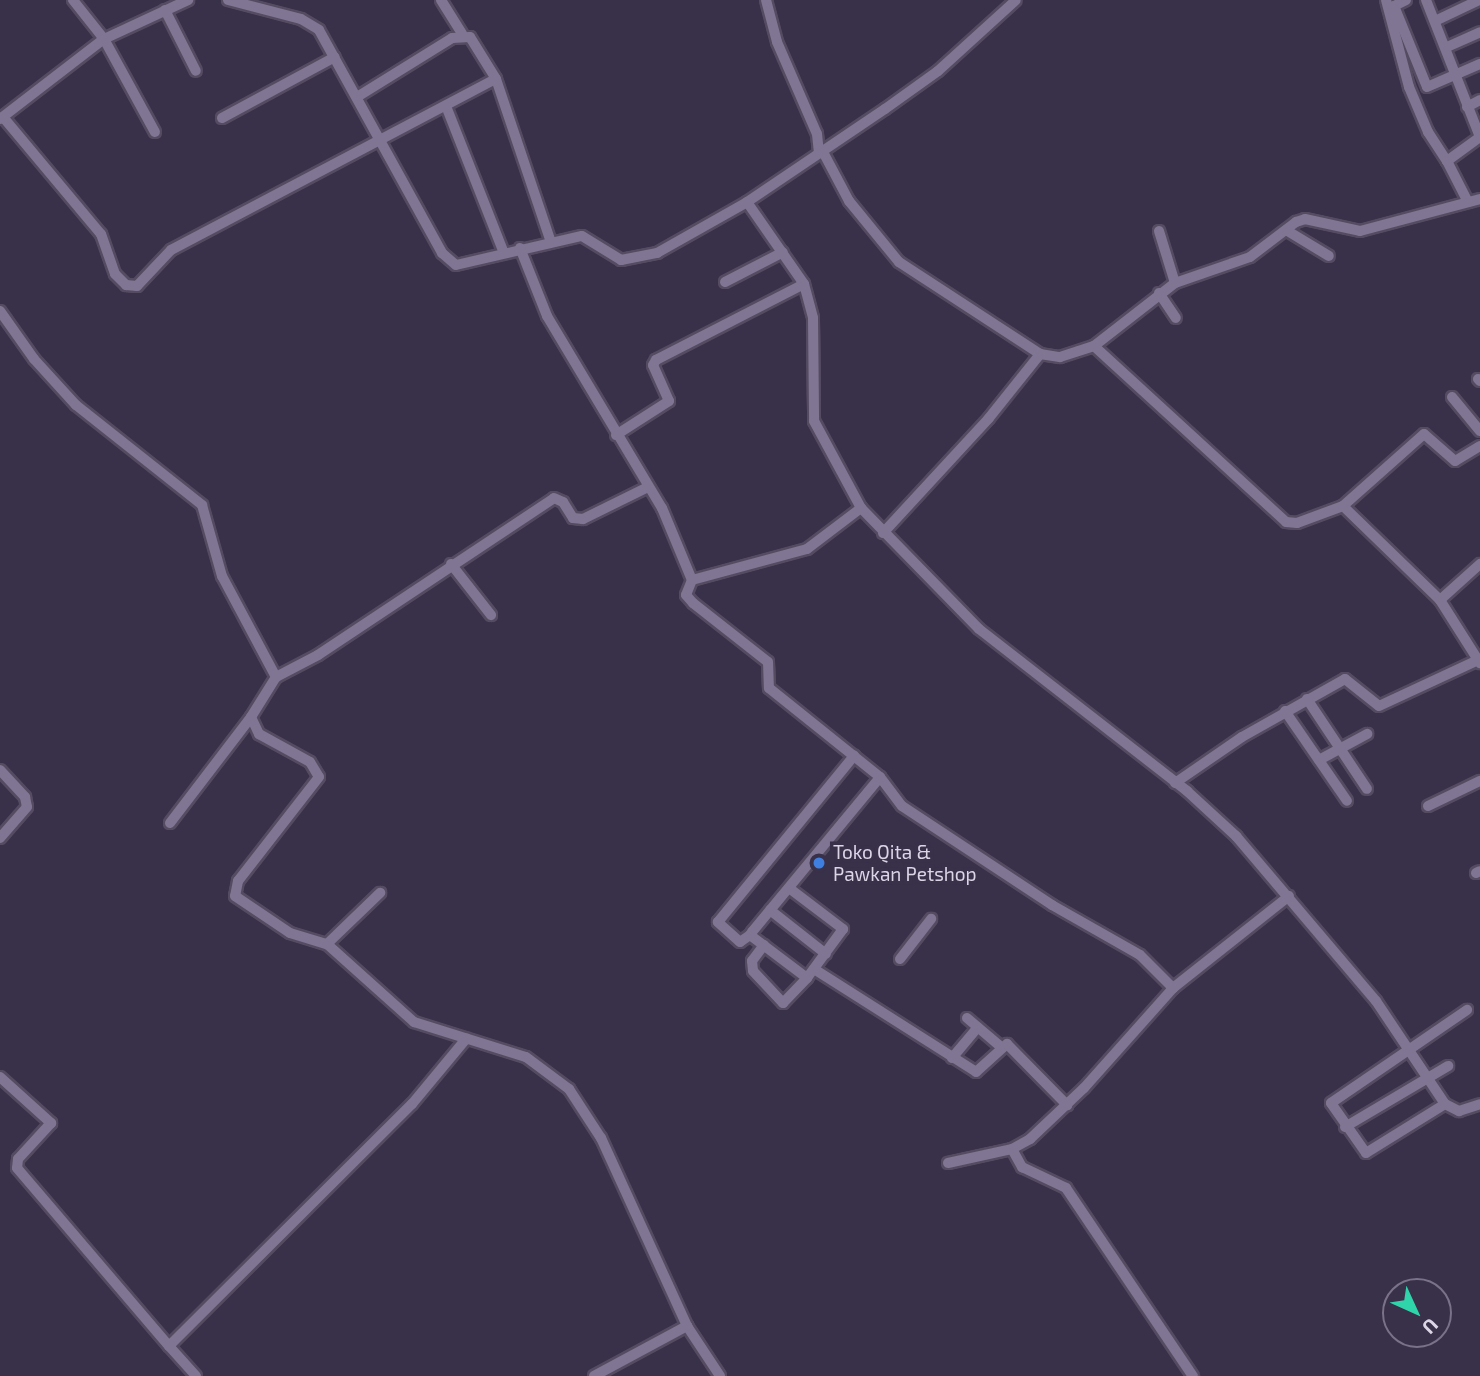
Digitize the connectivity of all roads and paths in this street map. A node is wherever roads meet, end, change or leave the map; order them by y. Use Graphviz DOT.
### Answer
graph roads {
  1 [pos="72,0"];
  2 [pos="188,0"];
  3 [pos="228,0"];
  4 [pos="440,0"];
  5 [pos="766,0"];
  6 [pos="1016,0"];
  7 [pos="1387,0"];
  8 [pos="1406,0"];
  9 [pos="1426,0"];
  10 [pos="1479,0"];
  11 [pos="165,10"];
  12 [pos="1435,21"];
  13 [pos="1480,32"];
  14 [pos="462,34"];
  15 [pos="104,39"];
  16 [pos="1447,47"];
  17 [pos="335,57"];
  18 [pos="1480,64"];
  19 [pos="196,71"];
  20 [pos="1459,75"];
  21 [pos="496,79"];
  22 [pos="357,97"];
  23 [pos="1480,100"];
  24 [pos="446,106"];
  25 [pos="1467,107"];
  26 [pos="2,118"];
  27 [pos="222,118"];
  28 [pos="155,131"];
  29 [pos="380,141"];
  30 [pos="821,151"];
  31 [pos="1447,161"];
  32 [pos="1480,199"];
  33 [pos="747,202"];
  34 [pos="1468,202"];
  35 [pos="1286,230"];
  36 [pos="1159,231"];
  37 [pos="551,242"];
  38 [pos="520,248"];
  39 [pos="783,252"];
  40 [pos="505,253"];
  41 [pos="1329,256"];
  42 [pos="725,282"];
  43 [pos="1175,283"];
  44 [pos="804,284"];
  45 [pos="1159,293"];
  46 [pos="0,311"];
  47 [pos="1176,318"];
  48 [pos="1094,345"];
  49 [pos="1040,354"];
  50 [pos="1452,397"];
  51 [pos="1480,431"];
  52 [pos="616,435"];
  53 [pos="1480,446"];
  54 [pos="648,486"];
  55 [pos="1343,506"];
  56 [pos="861,508"];
  57 [pos="883,533"];
  58 [pos="451,564"];
  59 [pos="1480,564"];
  60 [pos="692,580"];
  61 [pos="1440,600"];
  62 [pos="491,615"];
  63 [pos="1479,661"];
  64 [pos="276,677"];
  65 [pos="1307,699"];
  66 [pos="1285,711"];
  67 [pos="251,717"];
  68 [pos="1367,734"];
  69 [pos="1341,749"];
  70 [pos="854,756"];
  71 [pos="1319,760"];
  72 [pos="0,770"];
  73 [pos="880,777"];
  74 [pos="1480,781"];
  75 [pos="1175,783"];
  76 [pos="1367,789"];
  77 [pos="1347,801"];
  78 [pos="1428,806"];
  79 [pos="170,823"];
  80 [pos="0,838"];
  81 [pos="789,888"];
  82 [pos="380,893"];
  83 [pos="1289,897"];
  84 [pos="770,910"];
  85 [pos="931,919"];
  86 [pos="750,935"];
  87 [pos="327,944"];
  88 [pos="764,945"];
  89 [pos="826,954"];
  90 [pos="900,959"];
  91 [pos="814,969"];
  92 [pos="807,978"];
  93 [pos="1173,988"];
  94 [pos="1466,1010"];
  95 [pos="967,1018"];
  96 [pos="978,1027"];
  97 [pos="466,1039"];
  98 [pos="1000,1046"];
  99 [pos="1409,1048"];
  100 [pos="952,1058"];
  101 [pos="1448,1066"];
  102 [pos="1427,1075"];
  103 [pos="0,1077"];
  104 [pos="1445,1104"];
  105 [pos="1480,1104"];
  106 [pos="1067,1105"];
  107 [pos="1345,1127"];
  108 [pos="1012,1149"];
  109 [pos="948,1163"];
  110 [pos="687,1326"];
  111 [pos="169,1346"];
  112 [pos="196,1376"];
  113 [pos="594,1376"];
  114 [pos="720,1376"];
  115 [pos="1193,1376"];
  1 -- 15 [label="street"];
  2 -- 11 [label="street"];
  3 -- 17 [label="street"];
  4 -- 14 [label="street"];
  5 -- 30 [label="street"];
  6 -- 30 [label="street"];
  7 -- 31 [label="street"];
  8 -- 20 [label="street"];
  9 -- 12 [label="street"];
  10 -- 12 [label="street"];
  11 -- 15 [label="street"];
  11 -- 19 [label="street"];
  12 -- 16 [label="street"];
  13 -- 16 [label="street"];
  14 -- 21 [label="street"];
  14 -- 22 [label="street"];
  15 -- 26 [label="street"];
  15 -- 28 [label="street"];
  16 -- 20 [label="street"];
  17 -- 22 [label="street"];
  17 -- 27 [label="street"];
  18 -- 20 [label="street"];
  20 -- 25 [label="street"];
  21 -- 24 [label="street"];
  21 -- 37 [label="street"];
  22 -- 29 [label="street"];
  23 -- 25 [label="street"];
  24 -- 29 [label="street"];
  24 -- 40 [label="street"];
  25 -- 31 [label="street"];
  26 -- 29 [label="street"];
  29 -- 40 [label="street"];
  30 -- 33 [label="street"];
  30 -- 49 [label="street"];
  31 -- 34 [label="street"];
  32 -- 34 [label="street"];
  33 -- 37 [label="street"];
  33 -- 39 [label="street"];
  34 -- 35 [label="street"];
  35 -- 41 [label="street"];
  35 -- 43 [label="street"];
  36 -- 43 [label="street"];
  37 -- 38 [label="street"];
  38 -- 40 [label="street"];
  38 -- 52 [label="street"];
  39 -- 42 [label="street"];
  39 -- 44 [label="street"];
  43 -- 45 [label="street"];
  44 -- 52 [label="street"];
  44 -- 56 [label="street"];
  45 -- 47 [label="street"];
  45 -- 48 [label="street"];
  46 -- 64 [label="street"];
  48 -- 49 [label="street"];
  48 -- 55 [label="street"];
  49 -- 57 [label="street"];
  50 -- 51 [label="street"];
  52 -- 54 [label="street"];
  53 -- 55 [label="street"];
  54 -- 58 [label="street"];
  54 -- 60 [label="street"];
  55 -- 61 [label="street"];
  56 -- 57 [label="street"];
  56 -- 60 [label="street"];
  57 -- 75 [label="street"];
  58 -- 62 [label="street"];
  58 -- 64 [label="street"];
  59 -- 61 [label="street"];
  60 -- 70 [label="street"];
  61 -- 63 [label="street"];
  63 -- 65 [label="street"];
  64 -- 67 [label="street"];
  65 -- 66 [label="street"];
  65 -- 69 [label="street"];
  66 -- 71 [label="street"];
  66 -- 75 [label="street"];
  67 -- 79 [label="street"];
  67 -- 87 [label="street"];
  68 -- 69 [label="street"];
  69 -- 71 [label="street"];
  69 -- 76 [label="street"];
  70 -- 73 [label="street"];
  70 -- 86 [label="street"];
  71 -- 77 [label="street"];
  72 -- 80 [label="street"];
  73 -- 81 [label="street"];
  73 -- 93 [label="street"];
  74 -- 78 [label="street"];
  75 -- 83 [label="street"];
  81 -- 84 [label="street"];
  81 -- 89 [label="street"];
  82 -- 87 [label="street"];
  83 -- 93 [label="street"];
  83 -- 99 [label="street"];
  84 -- 86 [label="street"];
  84 -- 89 [label="street"];
  85 -- 90 [label="street"];
  86 -- 88 [label="street"];
  87 -- 97 [label="street"];
  88 -- 92 [label="street"];
  88 -- 92 [label="street"];
  89 -- 91 [label="street"];
  91 -- 92 [label="street"];
  91 -- 100 [label="street"];
  93 -- 106 [label="street"];
  94 -- 99 [label="street"];
  95 -- 96 [label="street"];
  96 -- 98 [label="street"];
  96 -- 100 [label="street"];
  97 -- 110 [label="street"];
  97 -- 111 [label="street"];
  98 -- 100 [label="street"];
  98 -- 106 [label="street"];
  99 -- 102 [label="street"];
  99 -- 107 [label="street"];
  101 -- 102 [label="street"];
  102 -- 104 [label="street"];
  102 -- 107 [label="street"];
  103 -- 111 [label="street"];
  104 -- 105 [label="street"];
  104 -- 107 [label="street"];
  106 -- 108 [label="street"];
  108 -- 109 [label="street"];
  108 -- 115 [label="street"];
  110 -- 113 [label="street"];
  110 -- 114 [label="street"];
  111 -- 112 [label="street"];
}
